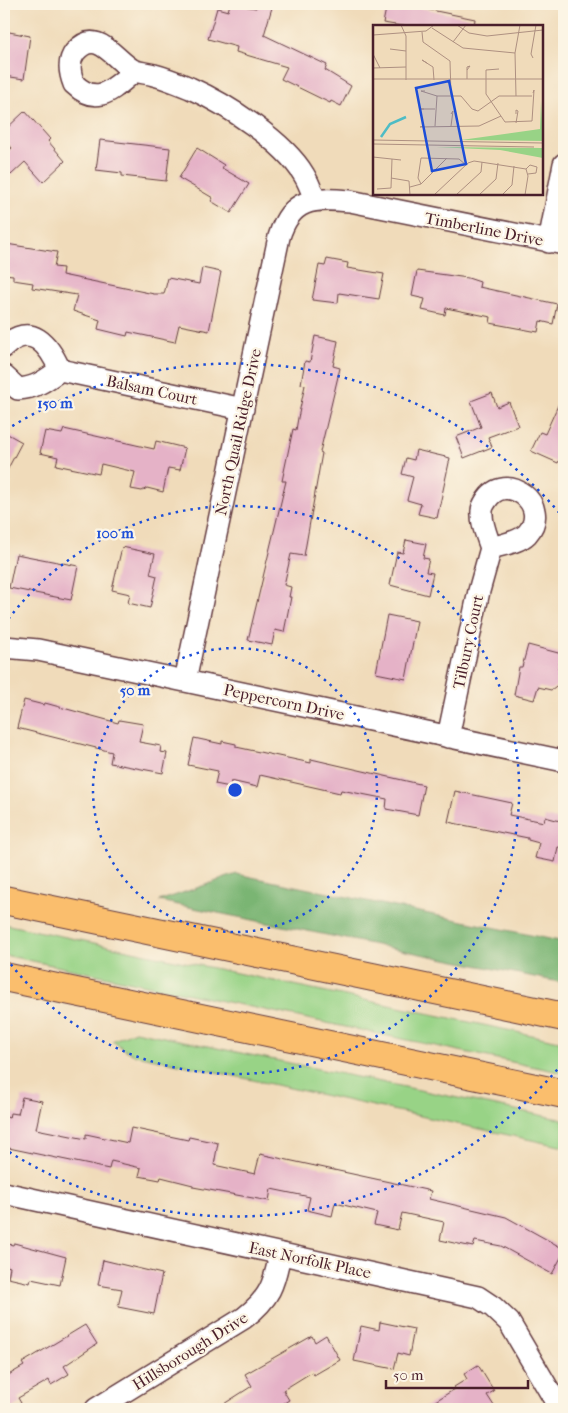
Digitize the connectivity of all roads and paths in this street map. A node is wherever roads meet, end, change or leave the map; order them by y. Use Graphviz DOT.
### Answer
graph roads {
  1 [pos="135,71"];
  2 [pos="564,164"];
  3 [pos="315,200"];
  4 [pos="557,243"];
  5 [pos="4,348"];
  6 [pos="60,370"];
  7 [pos="4,376"];
  8 [pos="243,409"];
  9 [pos="491,548"];
  10 [pos="4,647"];
  11 [pos="185,681"];
  12 [pos="448,737"];
  13 [pos="564,761"];
  14 [pos="4,900"];
  15 [pos="4,977"];
  16 [pos="564,1017"];
  17 [pos="564,1094"];
  18 [pos="4,1193"];
  19 [pos="280,1254"];
  20 [pos="96,1409"];
  21 [pos="560,1409"];
  1 -- 3 [label="street"];
  2 -- 4 [label="street"];
  3 -- 4 [label="street, Timberline Drive"];
  3 -- 8 [label="street, North Quail Ridge Drive"];
  5 -- 6 [label="street"];
  6 -- 7 [label="street"];
  6 -- 8 [label="street, Balsam Court"];
  8 -- 11 [label="street, North Quail Ridge Drive"];
  9 -- 12 [label="street, Tilbury Court"];
  10 -- 11 [label="street, Peppercorn Drive"];
  11 -- 12 [label="street, Peppercorn Drive"];
  12 -- 13 [label="street, Peppercorn Drive"];
  14 -- 16 [label="highway"];
  15 -- 17 [label="highway"];
  18 -- 19 [label="street, East Norfolk Place"];
  19 -- 20 [label="street, Hillsborough Drive"];
  19 -- 21 [label="street, East Norfolk Place"];
}
